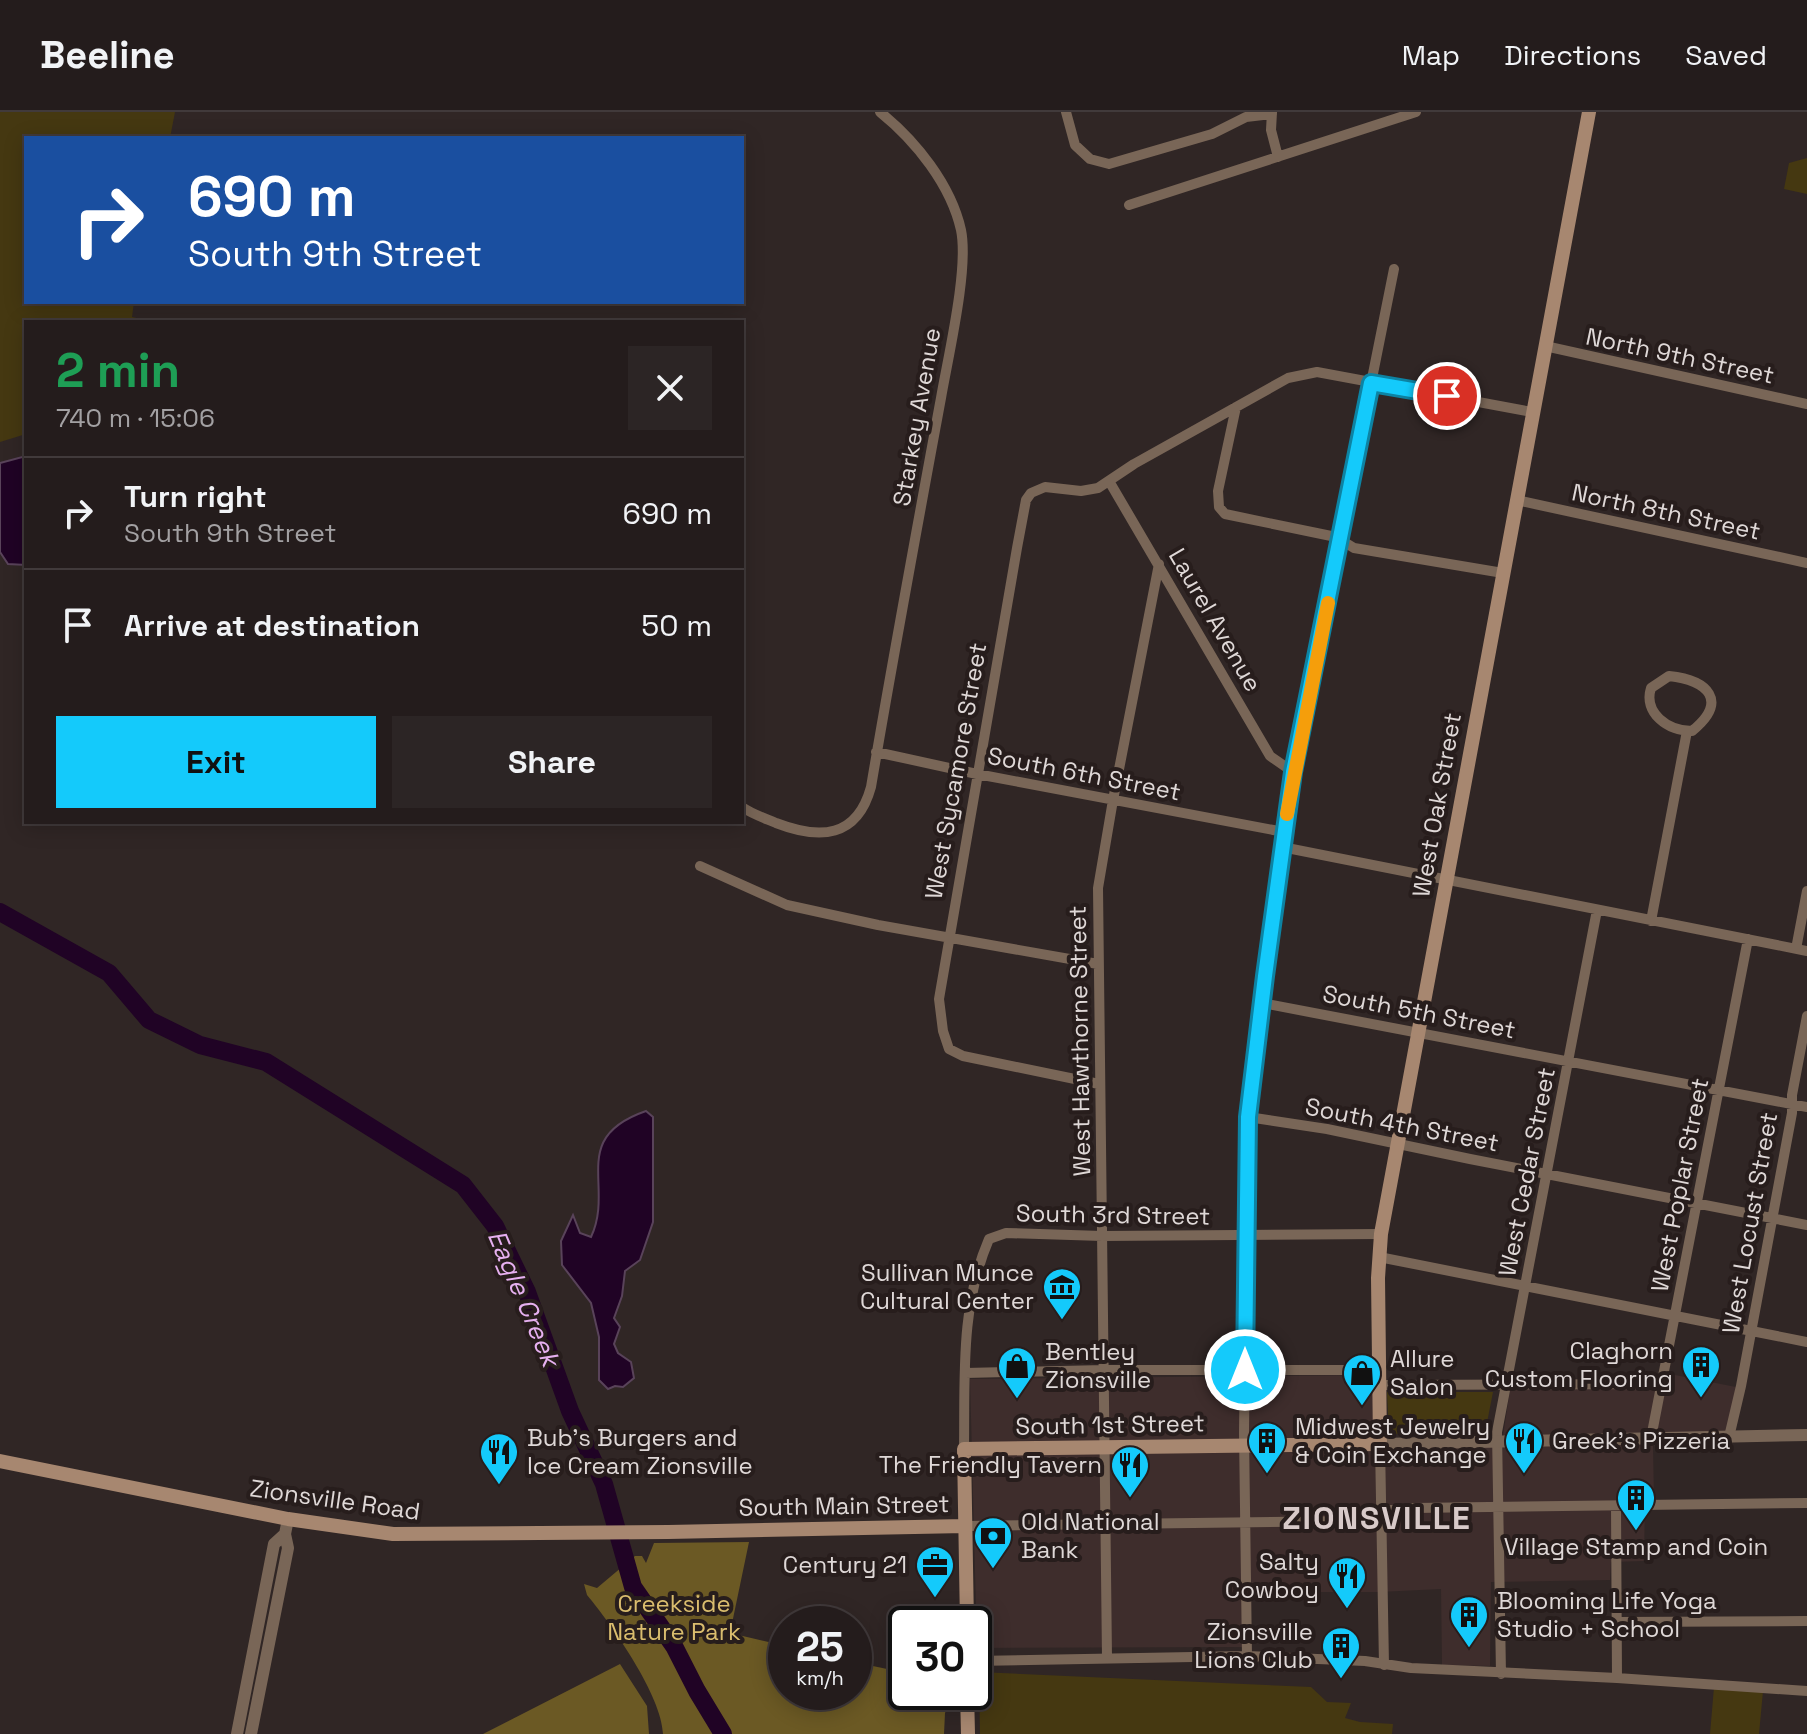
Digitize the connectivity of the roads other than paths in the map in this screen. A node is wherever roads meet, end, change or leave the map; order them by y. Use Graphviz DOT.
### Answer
graph roads {
  1 [pos="880,112"];
  2 [pos="1066,112"];
  3 [pos="1416,112"];
  4 [pos="1589,112"];
  5 [pos="1272,113"];
  6 [pos="1278,157"];
  7 [pos="1129,205"];
  8 [pos="1394,269"];
  9 [pos="1545,346"];
  10 [pos="1371,383"];
  11 [pos="1807,404"];
  12 [pos="1236,407"];
  13 [pos="1532,412"];
  14 [pos="1109,481"];
  15 [pos="1516,500"];
  16 [pos="1341,540"];
  17 [pos="1807,563"];
  18 [pos="1159,564"];
  19 [pos="1503,573"];
  20 [pos="1687,731"];
  21 [pos="876,752"];
  22 [pos="1293,772"];
  23 [pos="977,774"];
  24 [pos="1113,800"];
  25 [pos="744,808"];
  26 [pos="1284,832"];
  27 [pos="1282,847"];
  28 [pos="700,866"];
  29 [pos="1445,879"];
  30 [pos="1807,891"];
  31 [pos="1597,910"];
  32 [pos="1651,921"];
  33 [pos="948,938"];
  34 [pos="1748,939"];
  35 [pos="1801,950"];
  36 [pos="1098,964"];
  37 [pos="1262,1003"];
  38 [pos="1807,1016"];
  39 [pos="1418,1032"];
  40 [pos="1569,1061"];
  41 [pos="1099,1084"];
  42 [pos="1718,1090"];
  43 [pos="1792,1104"];
  44 [pos="1807,1107"];
  45 [pos="1248,1117"];
  46 [pos="1397,1145"];
  47 [pos="1547,1173"];
  48 [pos="1698,1203"];
  49 [pos="1772,1218"];
  50 [pos="1807,1225"];
  51 [pos="1381,1234"];
  52 [pos="1102,1236"];
  53 [pos="1245,1236"];
  54 [pos="1379,1257"];
  55 [pos="1525,1286"];
  56 [pos="1677,1316"];
  57 [pos="1750,1331"];
  58 [pos="1807,1342"];
  59 [pos="1104,1370"];
  60 [pos="1245,1370"];
  61 [pos="965,1373"];
  62 [pos="1380,1378"];
  63 [pos="1662,1384"];
  64 [pos="1505,1385"];
  65 [pos="1807,1435"];
  66 [pos="1729,1437"];
  67 [pos="1651,1438"];
  68 [pos="1497,1442"];
  69 [pos="1380,1444"];
  70 [pos="1245,1446"];
  71 [pos="1105,1448"];
  72 [pos="964,1449"];
  73 [pos="0,1461"];
  74 [pos="1807,1503"];
  75 [pos="1616,1506"];
  76 [pos="1499,1507"];
  77 [pos="1381,1511"];
  78 [pos="1246,1522"];
  79 [pos="1105,1524"];
  80 [pos="287,1526"];
  81 [pos="965,1526"];
  82 [pos="668,1532"];
  83 [pos="967,1606"];
  84 [pos="1807,1621"];
  85 [pos="1617,1622"];
  86 [pos="1247,1656"];
  87 [pos="1107,1658"];
  88 [pos="992,1661"];
  89 [pos="1384,1665"];
  90 [pos="1501,1674"];
  91 [pos="1617,1678"];
  92 [pos="1807,1691"];
  93 [pos="967,1710"];
  94 [pos="237,1734"];
  95 [pos="251,1734"];
  96 [pos="968,1734"];
  1 -- 21 [label="street, Starkey Avenue"];
  2 -- 5 [label="street"];
  3 -- 6 [label="street"];
  4 -- 9 [label="main road, West Oak Street"];
  5 -- 6 [label="street"];
  6 -- 7 [label="street"];
  8 -- 10 [label="street"];
  9 -- 11 [label="street, North 9th Street"];
  9 -- 13 [label="main road, West Oak Street"];
  10 -- 12 [label="street"];
  10 -- 13 [label="street"];
  10 -- 16 [label="street"];
  12 -- 14 [label="street"];
  12 -- 16 [label="street"];
  13 -- 15 [label="main road, West Oak Street"];
  14 -- 18 [label="street, Laurel Avenue"];
  14 -- 23 [label="street, West Sycamore Street"];
  15 -- 17 [label="street, North 8th Street"];
  15 -- 19 [label="main road, West Oak Street"];
  16 -- 19 [label="street"];
  16 -- 22 [label="street"];
  18 -- 22 [label="street, Laurel Avenue"];
  18 -- 24 [label="street, West Hawthorne Street"];
  19 -- 29 [label="main road, West Oak Street"];
  20 -- 20 [label="street"];
  20 -- 32 [label="street"];
  21 -- 23 [label="street, South 6th Street"];
  21 -- 25 [label="street, Starkey Avenue"];
  22 -- 26 [label="street"];
  23 -- 24 [label="street, South 6th Street"];
  23 -- 33 [label="street, West Sycamore Street"];
  24 -- 26 [label="street, South 6th Street"];
  24 -- 36 [label="street, West Hawthorne Street"];
  26 -- 27 [label="street"];
  27 -- 29 [label="street"];
  27 -- 37 [label="street"];
  28 -- 33 [label="street"];
  29 -- 31 [label="street"];
  29 -- 39 [label="main road, West Oak Street"];
  30 -- 35 [label="street"];
  31 -- 32 [label="street"];
  31 -- 40 [label="street, West Cedar Street"];
  32 -- 34 [label="street"];
  33 -- 36 [label="street"];
  33 -- 41 [label="street, West Sycamore Street"];
  34 -- 35 [label="street"];
  34 -- 42 [label="street, West Poplar Street"];
  36 -- 41 [label="street, West Hawthorne Street"];
  37 -- 39 [label="street, South 5th Street"];
  37 -- 45 [label="street"];
  38 -- 43 [label="street, West Locust Street"];
  39 -- 40 [label="street, South 5th Street"];
  39 -- 46 [label="main road, West Oak Street"];
  40 -- 42 [label="street, South 5th Street"];
  40 -- 47 [label="street, West Cedar Street"];
  41 -- 52 [label="street, West Hawthorne Street"];
  42 -- 43 [label="street, South 5th Street"];
  42 -- 48 [label="street, West Poplar Street"];
  43 -- 44 [label="street, South 5th Street"];
  43 -- 49 [label="street, West Locust Street"];
  45 -- 46 [label="street, South 4th Street"];
  45 -- 53 [label="street"];
  46 -- 47 [label="street, South 4th Street"];
  46 -- 51 [label="main road, West Oak Street"];
  47 -- 48 [label="street, South 4th Street"];
  47 -- 55 [label="street, West Cedar Street"];
  48 -- 49 [label="street, South 4th Street"];
  48 -- 56 [label="street, West Poplar Street"];
  49 -- 50 [label="street, South 4th Street"];
  49 -- 57 [label="street, West Locust Street"];
  51 -- 53 [label="street, South 3rd Street"];
  51 -- 54 [label="main road, West Oak Street"];
  52 -- 53 [label="street, South 3rd Street"];
  52 -- 59 [label="street, West Hawthorne Street"];
  52 -- 61 [label="street, South 3rd Street"];
  53 -- 60 [label="street"];
  54 -- 55 [label="street"];
  54 -- 62 [label="main road, West Oak Street"];
  55 -- 56 [label="street"];
  55 -- 64 [label="street, West Cedar Street"];
  56 -- 57 [label="street"];
  56 -- 63 [label="street, West Poplar Street"];
  57 -- 58 [label="street"];
  57 -- 66 [label="street, West Locust Street"];
  59 -- 60 [label="street"];
  59 -- 61 [label="street"];
  59 -- 71 [label="street, West Hawthorne Street"];
  60 -- 62 [label="street"];
  60 -- 70 [label="street"];
  61 -- 72 [label="street"];
  62 -- 64 [label="street"];
  62 -- 69 [label="main road, West Oak Street"];
  63 -- 64 [label="street"];
  63 -- 67 [label="street, West Poplar Street"];
  64 -- 68 [label="street, West Cedar Street"];
  65 -- 66 [label="street, South 1st Street"];
  66 -- 67 [label="street, South 1st Street"];
  67 -- 68 [label="street, South 1st Street"];
  68 -- 69 [label="street, South 1st Street"];
  68 -- 76 [label="street, West Cedar Street"];
  69 -- 70 [label="main road, South 1st Street"];
  69 -- 77 [label="street, West Oak Street"];
  70 -- 71 [label="main road, South 1st Street"];
  70 -- 78 [label="street"];
  71 -- 72 [label="main road, South 1st Street"];
  71 -- 79 [label="street, West Hawthorne Street"];
  72 -- 81 [label="main road"];
  73 -- 80 [label="main road, Zionsville Road"];
  74 -- 75 [label="street, South Main Street"];
  75 -- 76 [label="street, South Main Street"];
  75 -- 85 [label="street"];
  76 -- 77 [label="street, South Main Street"];
  76 -- 90 [label="street, West Cedar Street"];
  77 -- 78 [label="street, South Main Street"];
  77 -- 89 [label="street, West Oak Street"];
  78 -- 79 [label="street, South Main Street"];
  78 -- 86 [label="street"];
  79 -- 81 [label="street, South Main Street"];
  79 -- 87 [label="street, West Hawthorne Street"];
  80 -- 82 [label="main road, Zionsville Road"];
  80 -- 94 [label="street"];
  80 -- 95 [label="street"];
  81 -- 82 [label="main road, South Main Street"];
  81 -- 83 [label="main road"];
  84 -- 85 [label="street"];
  85 -- 91 [label="street"];
  86 -- 87 [label="street"];
  86 -- 89 [label="street"];
  87 -- 88 [label="street"];
  89 -- 90 [label="street"];
  90 -- 91 [label="street"];
  91 -- 92 [label="street"];
  93 -- 96 [label="main road"];
}
